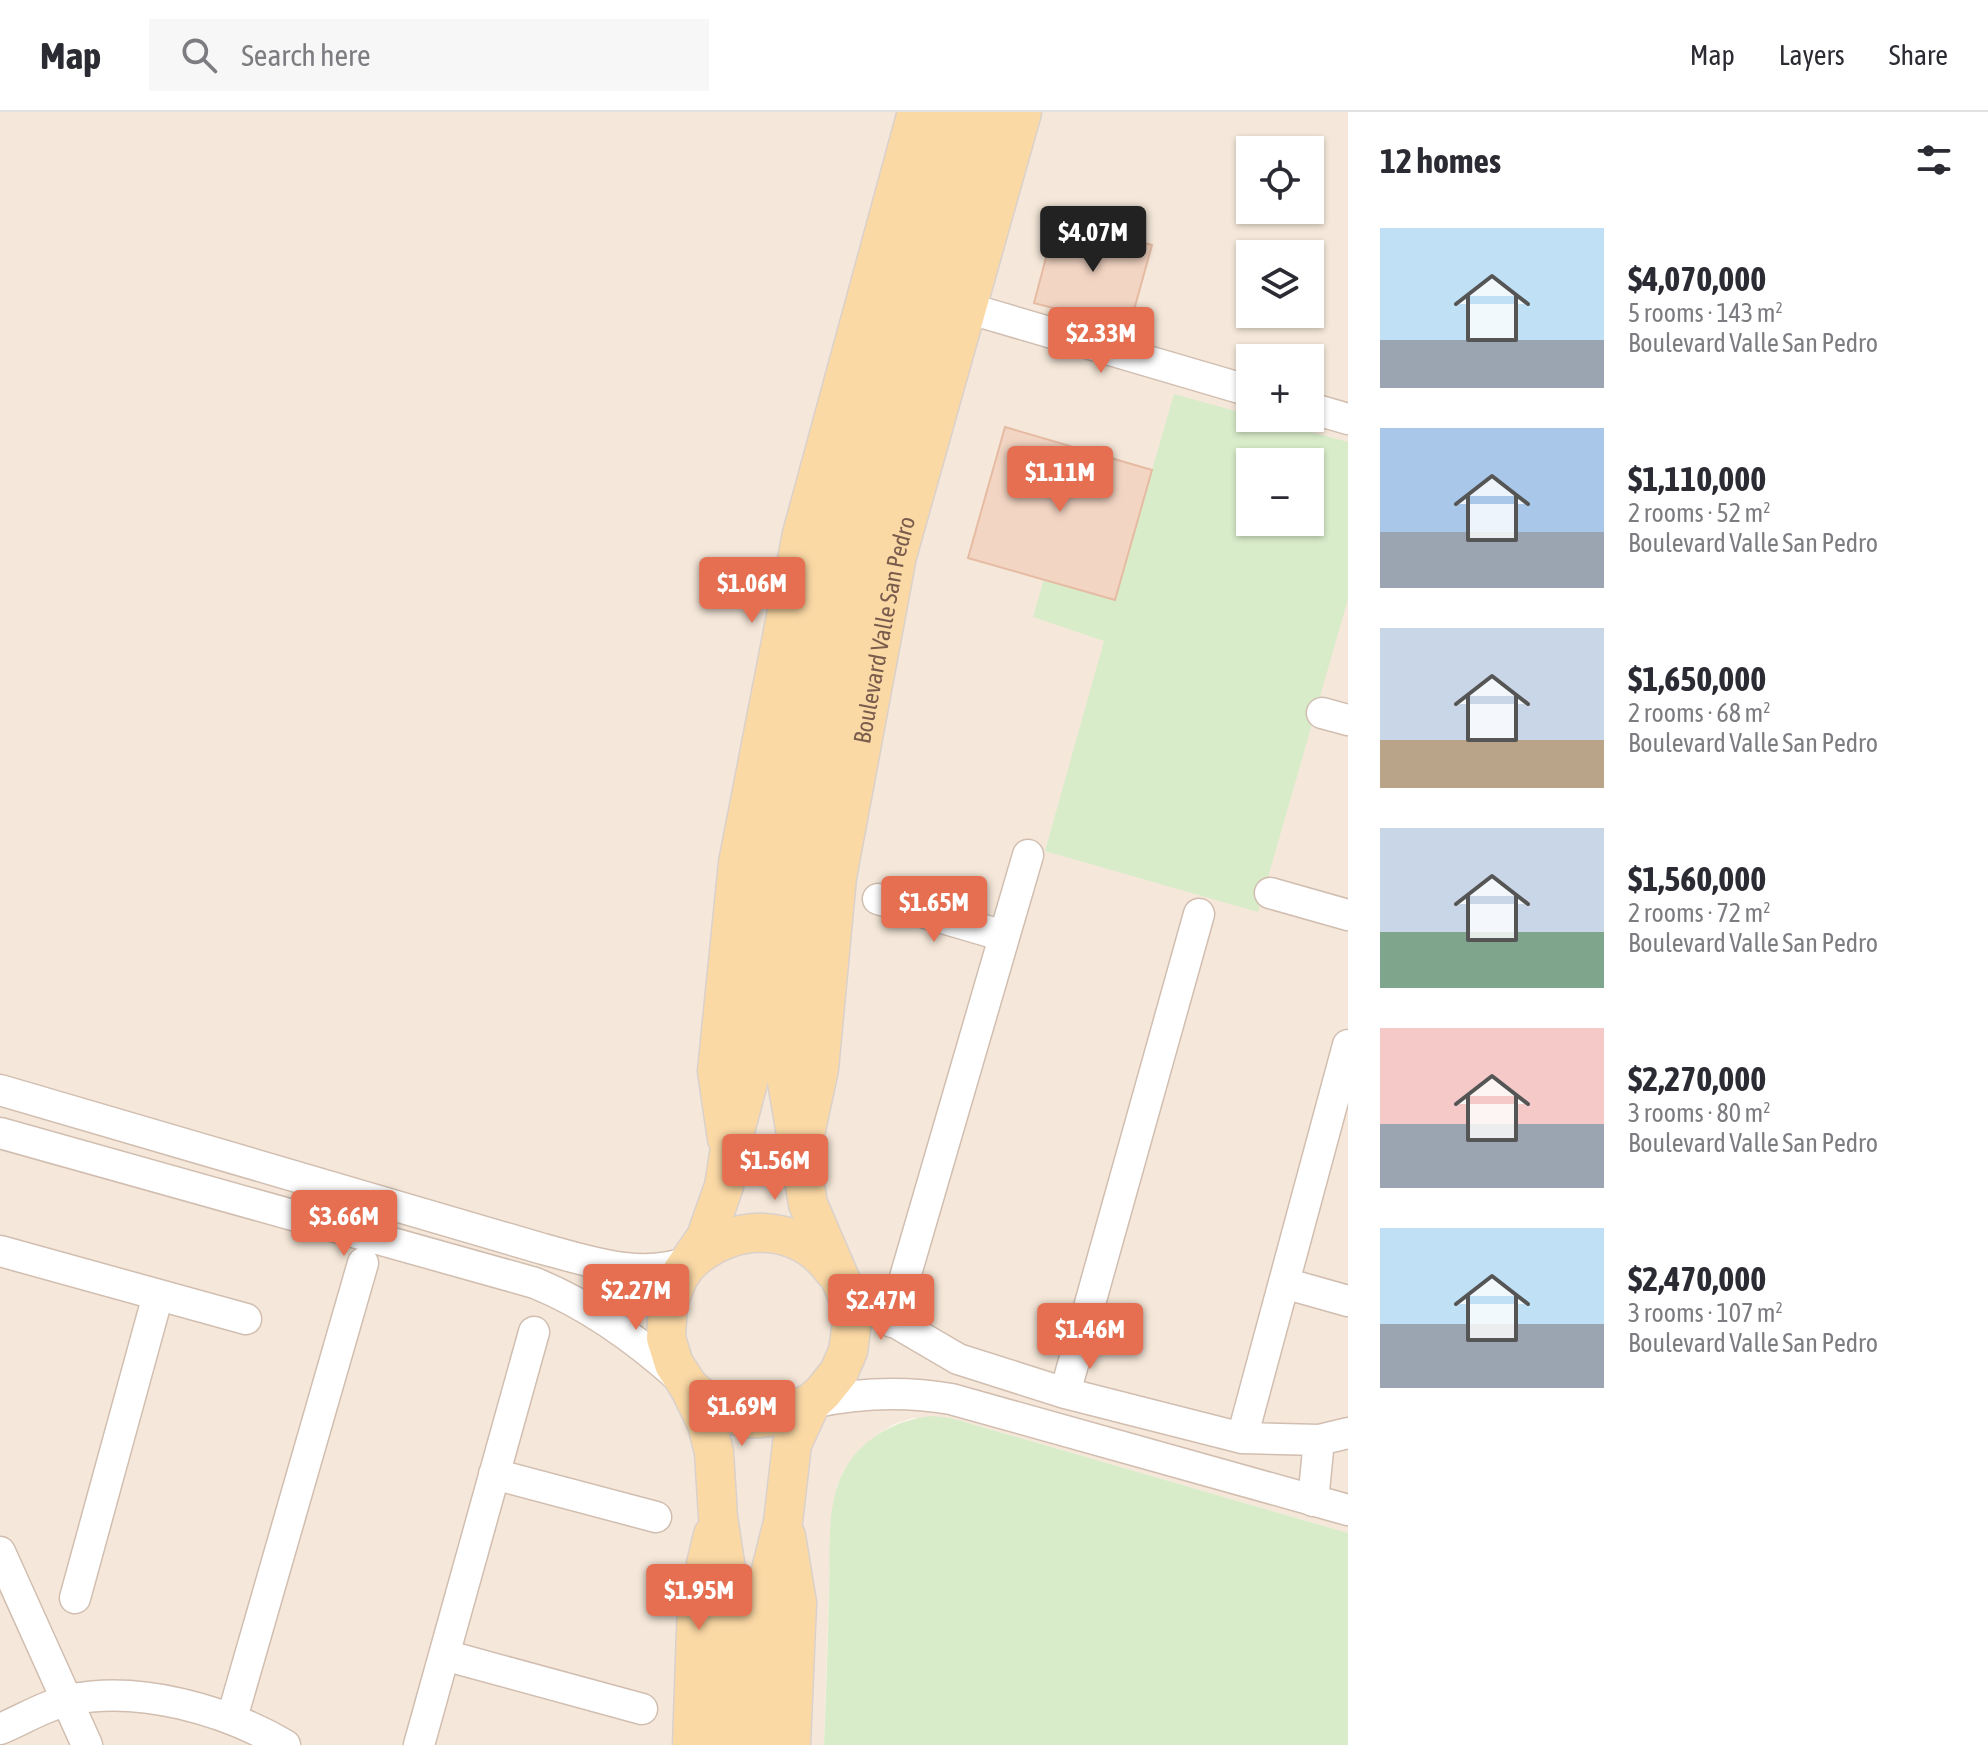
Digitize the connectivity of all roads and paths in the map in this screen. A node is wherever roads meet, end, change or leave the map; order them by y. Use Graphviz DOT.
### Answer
graph roads {
  1 [pos="917,112"];
  2 [pos="953,112"];
  3 [pos="989,112"];
  4 [pos="1022,112"];
  5 [pos="967,308"];
  6 [pos="1236,387"];
  7 [pos="1324,412"];
  8 [pos="1348,419"];
  9 [pos="879,570"];
  10 [pos="1028,855"];
  11 [pos="1270,893"];
  12 [pos="878,899"];
  13 [pos="1199,914"];
  14 [pos="1348,915"];
  15 [pos="1004,936"];
  16 [pos="1348,1045"];
  17 [pos="0,1090"];
  18 [pos="1340,1107"];
  19 [pos="0,1133"];
  20 [pos="729,1154"];
  21 [pos="0,1251"];
  22 [pos="691,1261"];
  23 [pos="363,1263"];
  24 [pos="842,1282"];
  25 [pos="1284,1283"];
  26 [pos="158,1295"];
  27 [pos="1348,1301"];
  28 [pos="246,1319"];
  29 [pos="892,1322"];
  30 [pos="534,1332"];
  31 [pos="689,1387"];
  32 [pos="1065,1393"];
  33 [pos="811,1403"];
  34 [pos="1334,1436"];
  35 [pos="1242,1438"];
  36 [pos="494,1474"];
  37 [pos="1313,1501"];
  38 [pos="1348,1510"];
  39 [pos="656,1517"];
  40 [pos="718,1517"];
  41 [pos="783,1522"];
  42 [pos="0,1552"];
  43 [pos="75,1598"];
  44 [pos="444,1655"];
  45 [pos="67,1701"];
  46 [pos="642,1709"];
  47 [pos="232,1718"];
  48 [pos="0,1729"];
  49 [pos="87,1745"];
  50 [pos="285,1745"];
  51 [pos="419,1745"];
  52 [pos="692,1745"];
  53 [pos="725,1745"];
  54 [pos="758,1745"];
  55 [pos="791,1745"];
  1 -- 20 [label="main road"];
  2 -- 20 [label="main road"];
  3 -- 9 [label="main road, Boulevard Valle San Pedro"];
  4 -- 5 [label="main road, Boulevard Valle San Pedro"];
  5 -- 6 [label="street"];
  5 -- 9 [label="main road, Boulevard Valle San Pedro"];
  7 -- 8 [label="street"];
  9 -- 24 [label="main road, Boulevard Valle San Pedro"];
  10 -- 15 [label="street"];
  11 -- 14 [label="street"];
  12 -- 15 [label="street"];
  13 -- 32 [label="street"];
  15 -- 29 [label="street"];
  16 -- 18 [label="street"];
  17 -- 22 [label="street"];
  18 -- 25 [label="street"];
  19 -- 31 [label="street"];
  20 -- 22 [label="main road"];
  21 -- 26 [label="street"];
  22 -- 24 [label="main road"];
  22 -- 31 [label="main road"];
  23 -- 47 [label="street"];
  24 -- 29 [label="street"];
  24 -- 33 [label="main road, Boulevard Valle San Pedro"];
  25 -- 27 [label="street"];
  25 -- 35 [label="street"];
  26 -- 28 [label="street"];
  26 -- 43 [label="street"];
  29 -- 32 [label="street"];
  30 -- 36 [label="street"];
  31 -- 33 [label="main road"];
  31 -- 40 [label="main road"];
  32 -- 35 [label="street"];
  33 -- 37 [label="street"];
  33 -- 41 [label="main road, Boulevard Valle San Pedro"];
  34 -- 35 [label="street"];
  34 -- 37 [label="street"];
  36 -- 39 [label="street"];
  36 -- 44 [label="street"];
  37 -- 38 [label="street"];
  40 -- 52 [label="main road"];
  40 -- 53 [label="main road"];
  41 -- 54 [label="main road, Boulevard Valle San Pedro"];
  41 -- 55 [label="main road, Boulevard Valle San Pedro"];
  42 -- 45 [label="street"];
  44 -- 46 [label="street"];
  44 -- 51 [label="street"];
  45 -- 47 [label="street"];
  45 -- 48 [label="street"];
  45 -- 49 [label="street"];
  47 -- 50 [label="street"];
}
